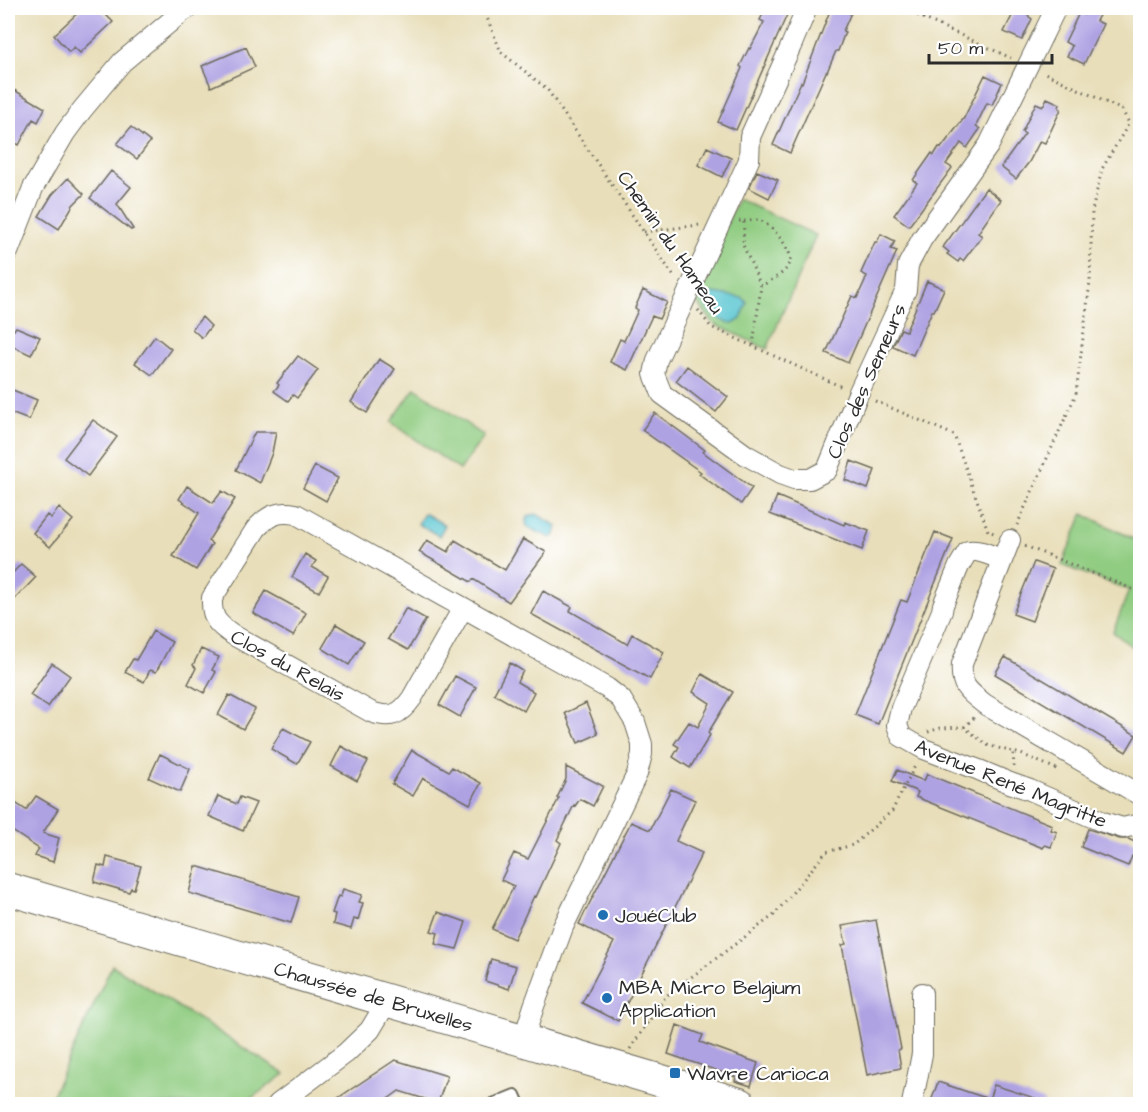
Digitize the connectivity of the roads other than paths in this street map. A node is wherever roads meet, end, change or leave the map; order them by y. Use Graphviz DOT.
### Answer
graph roads {
  1 [pos="807,8"];
  2 [pos="1056,8"];
  3 [pos="183,9"];
  4 [pos="8,252"];
  5 [pos="1010,540"];
  6 [pos="1002,560"];
  7 [pos="463,608"];
  8 [pos="1140,795"];
  9 [pos="1140,824"];
  10 [pos="8,888"];
  11 [pos="922,993"];
  12 [pos="388,1000"];
  13 [pos="523,1041"];
  14 [pos="279,1104"];
  15 [pos="494,1104"];
  16 [pos="519,1104"];
  17 [pos="740,1104"];
  18 [pos="912,1104"];
  1 -- 2 [label="street, Clos des Semeurs"];
  3 -- 4 [label="street"];
  5 -- 6 [label="street, Avenue René Magritte"];
  6 -- 8 [label="street, Avenue René Magritte"];
  6 -- 9 [label="street, Avenue René Magritte"];
  7 -- 7 [label="street, Clos du Relais"];
  7 -- 13 [label="street, Clos du Relais"];
  10 -- 12 [label="main road, Chaussée de Bruxelles"];
  11 -- 18 [label="street"];
  12 -- 13 [label="main road, Chaussée de Bruxelles"];
  12 -- 14 [label="street"];
  13 -- 17 [label="main road, Chaussée de Bruxelles"];
  15 -- 16 [label="lane"];
}
